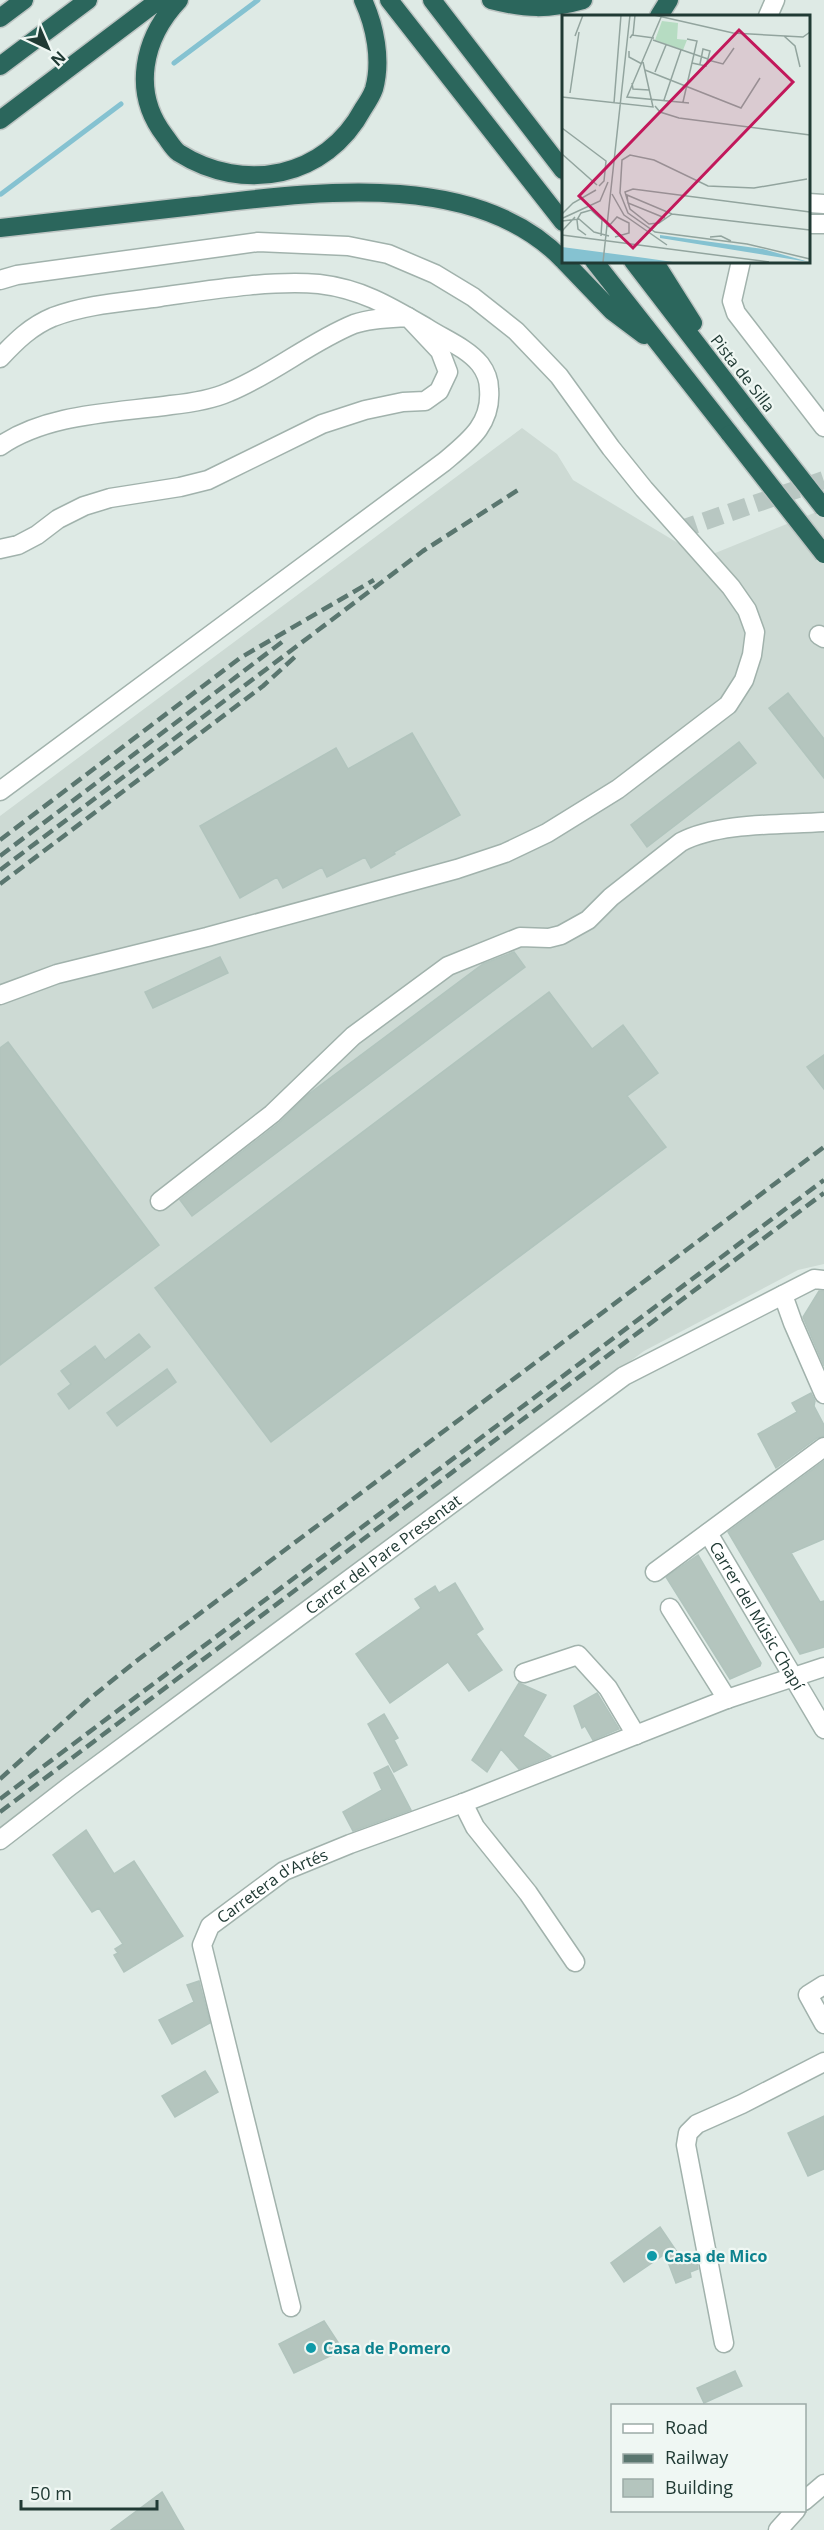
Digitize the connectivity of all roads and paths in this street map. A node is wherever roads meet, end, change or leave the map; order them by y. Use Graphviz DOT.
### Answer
graph roads {
  1 [pos="24,0"];
  2 [pos="88,0"];
  3 [pos="159,0"];
  4 [pos="179,0"];
  5 [pos="363,0"];
  6 [pos="389,0"];
  7 [pos="432,0"];
  8 [pos="490,0"];
  9 [pos="583,0"];
  10 [pos="669,0"];
  11 [pos="776,0"];
  12 [pos="660,15"];
  13 [pos="768,15"];
  14 [pos="0,18"];
  15 [pos="0,66"];
  16 [pos="0,120"];
  17 [pos="562,169"];
  18 [pos="809,203"];
  19 [pos="824,204"];
  20 [pos="562,221"];
  21 [pos="0,228"];
  22 [pos="562,258"];
  23 [pos="566,262"];
  24 [pos="595,262"];
  25 [pos="634,262"];
  26 [pos="655,262"];
  27 [pos="741,262"];
  28 [pos="0,280"];
  29 [pos="408,317"];
  30 [pos="664,350"];
  31 [pos="0,358"];
  32 [pos="752,416"];
  33 [pos="824,427"];
  34 [pos="0,446"];
  35 [pos="824,508"];
  36 [pos="0,549"];
  37 [pos="824,554"];
  38 [pos="0,791"];
  39 [pos="824,822"];
  40 [pos="0,995"];
  41 [pos="160,1201"];
  42 [pos="824,1280"];
  43 [pos="783,1295"];
  44 [pos="824,1394"];
  45 [pos="824,1448"];
  46 [pos="708,1533"];
  47 [pos="655,1572"];
  48 [pos="670,1608"];
  49 [pos="824,1668"];
  50 [pos="524,1673"];
  51 [pos="793,1677"];
  52 [pos="727,1699"];
  53 [pos="824,1728"];
  54 [pos="636,1735"];
  55 [pos="463,1803"];
  56 [pos="0,1840"];
  57 [pos="575,1962"];
  58 [pos="824,1985"];
  59 [pos="824,2024"];
  60 [pos="824,2062"];
  61 [pos="291,2307"];
  62 [pos="724,2343"];
  63 [pos="824,2484"];
  64 [pos="806,2499"];
  65 [pos="795,2512"];
  66 [pos="778,2530"];
  1 -- 14 [label="highway"];
  2 -- 15 [label="highway"];
  3 -- 16 [label="highway"];
  4 -- 5 [label="highway"];
  6 -- 20 [label="highway"];
  7 -- 17 [label="highway"];
  8 -- 9 [label="highway"];
  10 -- 12 [label="highway"];
  11 -- 13 [label="street"];
  18 -- 19 [label="street"];
  21 -- 22 [label="highway"];
  23 -- 30 [label="highway"];
  24 -- 30 [label="highway"];
  25 -- 32 [label="highway, Pista de Silla"];
  26 -- 32 [label="highway"];
  27 -- 33 [label="street"];
  28 -- 40 [label="street"];
  29 -- 31 [label="street"];
  29 -- 34 [label="street"];
  29 -- 36 [label="street"];
  29 -- 38 [label="street"];
  30 -- 37 [label="highway, bridge"];
  32 -- 35 [label="highway, Pista de Silla, bridge"];
  39 -- 41 [label="street"];
  42 -- 43 [label="street, Carrer del Pare Presentat"];
  43 -- 44 [label="street"];
  43 -- 56 [label="street, Carrer del Pare Presentat"];
  45 -- 46 [label="street"];
  46 -- 47 [label="street"];
  46 -- 51 [label="street, Carrer del Músic Chapí"];
  48 -- 52 [label="street"];
  49 -- 51 [label="street, Carretera d'Artés"];
  50 -- 54 [label="street"];
  51 -- 52 [label="street, Carretera d'Artés"];
  51 -- 53 [label="street, Carrer del Músic Chapí"];
  52 -- 54 [label="street, Carretera d'Artés"];
  54 -- 55 [label="street, Carretera d'Artés"];
  55 -- 57 [label="street"];
  55 -- 61 [label="street, Carretera d'Artés"];
  58 -- 59 [label="street"];
  60 -- 62 [label="street"];
  63 -- 64 [label="street"];
  65 -- 66 [label="street"];
}
